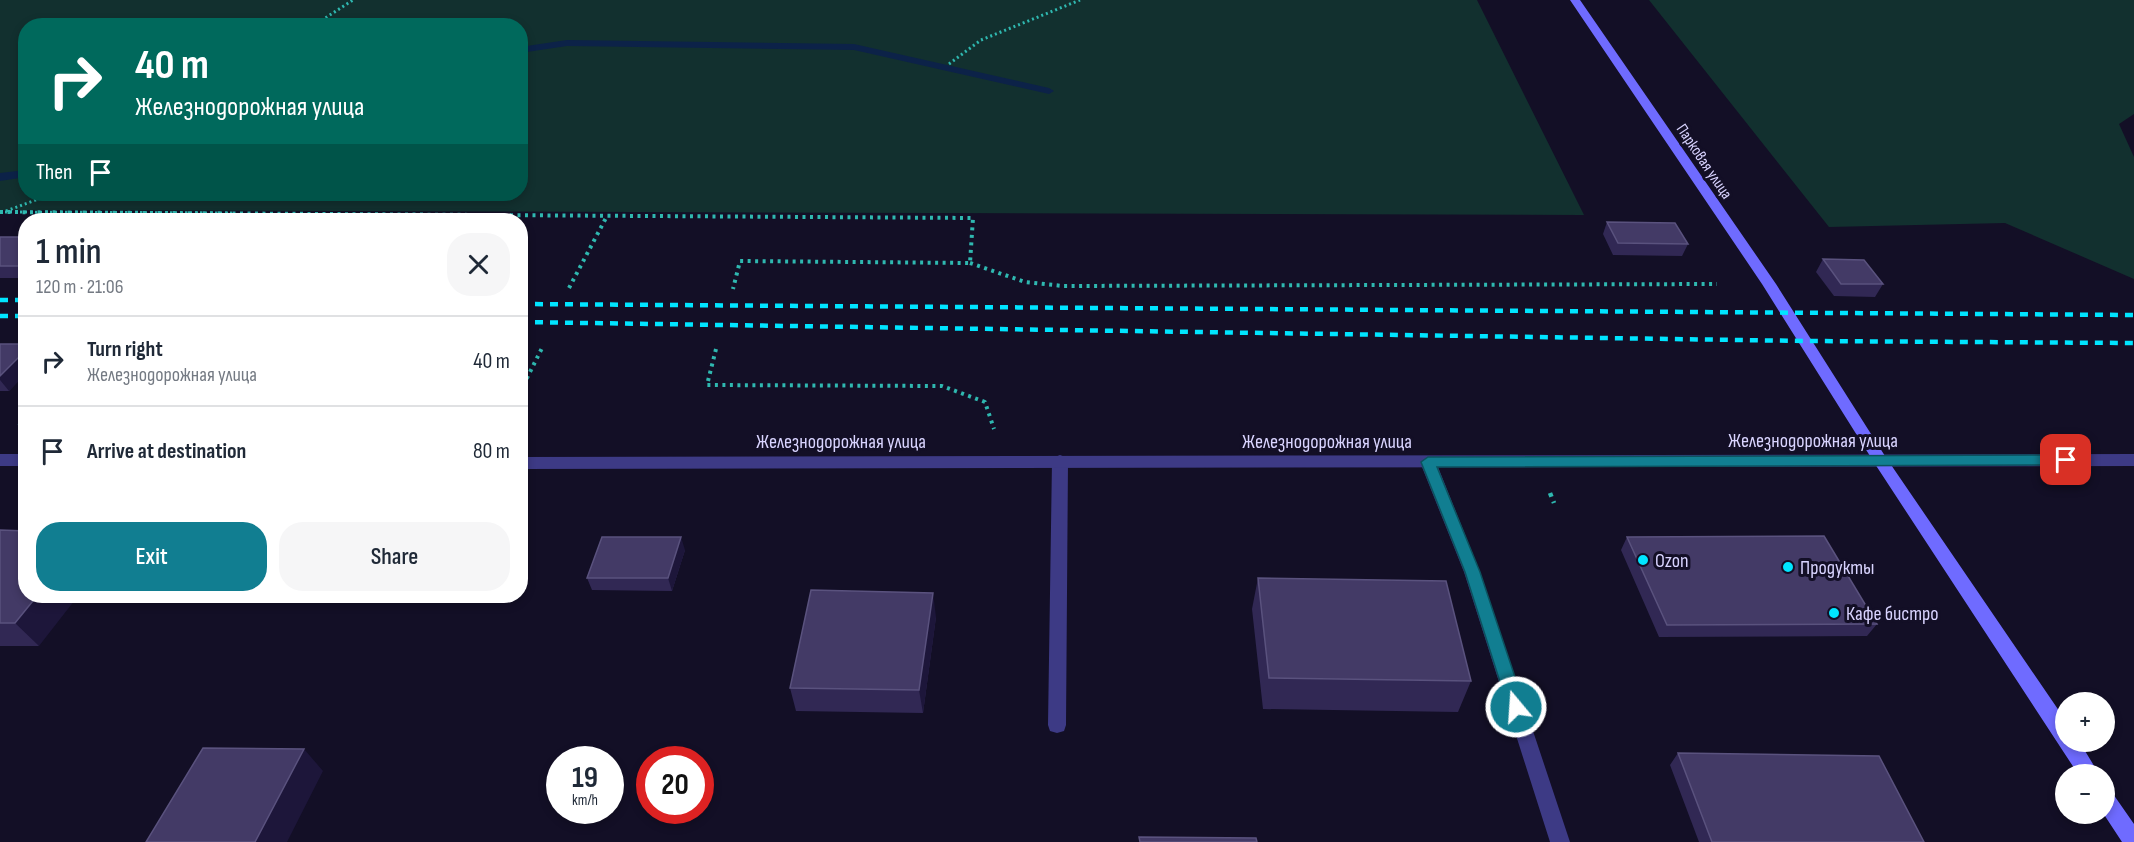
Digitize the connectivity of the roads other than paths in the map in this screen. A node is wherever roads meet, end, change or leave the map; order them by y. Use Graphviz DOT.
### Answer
graph roads {
  1 [pos="1575,0"];
  2 [pos="0,460"];
  3 [pos="18,460"];
  4 [pos="1880,460"];
  5 [pos="2134,460"];
  6 [pos="1060,461"];
  7 [pos="1428,462"];
  8 [pos="528,463"];
  9 [pos="2055,721"];
  10 [pos="1057,725"];
  11 [pos="2115,814"];
  12 [pos="1560,842"];
  13 [pos="2134,842"];
  1 -- 4 [label="main road, Парковая улица"];
  2 -- 3 [label="street"];
  4 -- 5 [label="street, Железнодорожная улица"];
  4 -- 7 [label="street, Железнодорожная улица"];
  4 -- 9 [label="main road, Парковая улица"];
  6 -- 7 [label="street, Железнодорожная улица"];
  6 -- 8 [label="street, Железнодорожная улица"];
  6 -- 10 [label="street"];
  7 -- 12 [label="street"];
  11 -- 13 [label="main road"];
}
